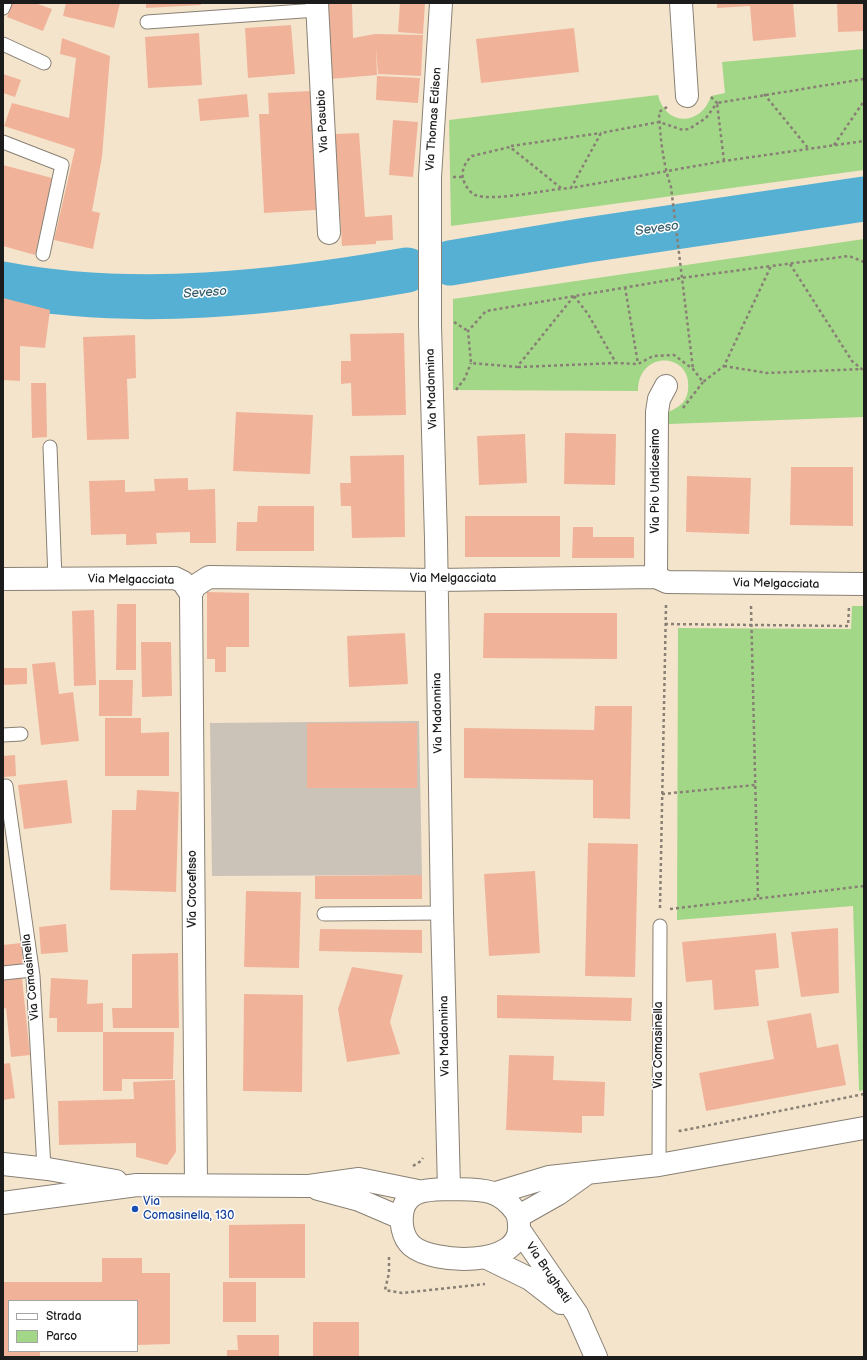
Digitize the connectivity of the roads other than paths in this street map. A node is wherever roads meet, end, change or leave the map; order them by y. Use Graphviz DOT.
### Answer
graph roads {
  1 [pos="5,3"];
  2 [pos="441,3"];
  3 [pos="681,3"];
  4 [pos="317,6"];
  5 [pos="3,8"];
  6 [pos="147,22"];
  7 [pos="3,44"];
  8 [pos="44,63"];
  9 [pos="687,96"];
  10 [pos="3,142"];
  11 [pos="329,233"];
  12 [pos="430,236"];
  13 [pos="43,254"];
  14 [pos="666,386"];
  15 [pos="50,447"];
  16 [pos="3,579"];
  17 [pos="55,579"];
  18 [pos="436,580"];
  19 [pos="661,580"];
  20 [pos="864,584"];
  21 [pos="191,594"];
  22 [pos="21,734"];
  23 [pos="3,735"];
  24 [pos="6,786"];
  25 [pos="442,913"];
  26 [pos="324,914"];
  27 [pos="660,926"];
  28 [pos="32,970"];
  29 [pos="3,973"];
  30 [pos="864,1128"];
  31 [pos="3,1164"];
  32 [pos="659,1165"];
  33 [pos="44,1168"];
  34 [pos="587,1173"];
  35 [pos="196,1184"];
  36 [pos="137,1185"];
  37 [pos="309,1186"];
  38 [pos="449,1189"];
  39 [pos="418,1191"];
  40 [pos="496,1193"];
  41 [pos="3,1203"];
  42 [pos="401,1218"];
  43 [pos="519,1224"];
  44 [pos="487,1258"];
  45 [pos="577,1314"];
  46 [pos="596,1357"];
  1 -- 5 [label="lane"];
  2 -- 12 [label="street, Via Thomas Edison"];
  3 -- 9 [label="street"];
  4 -- 6 [label="lane, Via Pasubio"];
  4 -- 11 [label="street, Via Pasubio"];
  7 -- 8 [label="lane"];
  10 -- 13 [label="lane"];
  12 -- 18 [label="street, Via Madonnina"];
  14 -- 19 [label="street, Via Pio Undicesimo"];
  15 -- 17 [label="lane"];
  16 -- 17 [label="street, Via Melgacciata"];
  17 -- 21 [label="street, Via Melgacciata"];
  18 -- 19 [label="street, Via Melgacciata"];
  18 -- 21 [label="street, Via Melgacciata"];
  18 -- 25 [label="street, Via Madonnina"];
  19 -- 20 [label="street, Via Melgacciata"];
  21 -- 35 [label="street, Via Crocefisso"];
  22 -- 23 [label="lane"];
  24 -- 28 [label="lane, Via Comasinella"];
  25 -- 26 [label="lane"];
  25 -- 38 [label="street, Via Madonnina"];
  27 -- 32 [label="lane, Via Comasinella"];
  28 -- 29 [label="lane"];
  28 -- 33 [label="lane, Via Comasinella"];
  30 -- 32 [label="street"];
  31 -- 33 [label="street"];
  32 -- 34 [label="street"];
  33 -- 36 [label="street"];
  34 -- 40 [label="street"];
  34 -- 43 [label="street"];
  35 -- 36 [label="street"];
  35 -- 37 [label="street"];
  36 -- 41 [label="street"];
  37 -- 39 [label="street"];
  37 -- 42 [label="street"];
  38 -- 39 [label="street"];
  38 -- 40 [label="street"];
  39 -- 42 [label="street"];
  40 -- 43 [label="street"];
  42 -- 44 [label="street"];
  43 -- 44 [label="street"];
  43 -- 45 [label="street, Via Brughetti"];
  44 -- 45 [label="street, Via Brughetti"];
  45 -- 46 [label="street, Via Brughetti"];
}
